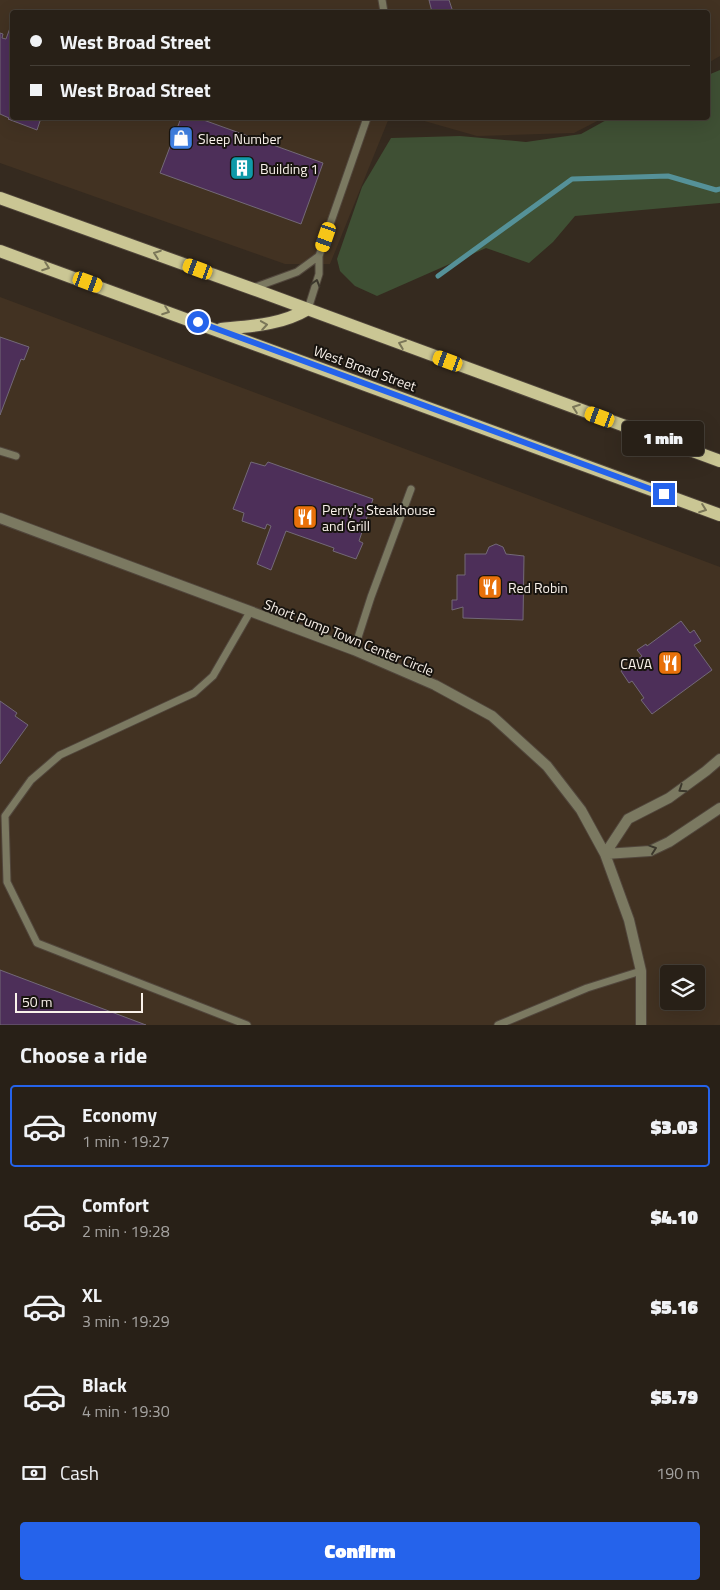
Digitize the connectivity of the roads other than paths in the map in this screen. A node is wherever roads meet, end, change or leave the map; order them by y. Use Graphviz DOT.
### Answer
graph roads {
  1 [pos="366,120"];
  2 [pos="0,198"];
  3 [pos="0,251"];
  4 [pos="319,256"];
  5 [pos="253,289"];
  6 [pos="308,309"];
  7 [pos="216,329"];
  8 [pos="0,451"];
  9 [pos="16,456"];
  10 [pos="720,461"];
  11 [pos="410,489"];
  12 [pos="720,515"];
  13 [pos="0,518"];
  14 [pos="250,612"];
  15 [pos="354,650"];
  16 [pos="720,759"];
  17 [pos="720,808"];
  18 [pos="605,854"];
  19 [pos="641,971"];
  20 [pos="247,1025"];
  21 [pos="498,1025"];
  22 [pos="641,1025"];
  1 -- 4 [label="lane"];
  5 -- 2 [label="main road, one-way"];
  3 -- 7 [label="main road, West Broad Street, one-way"];
  4 -- 5 [label="lane"];
  6 -- 4 [label="lane, one-way"];
  5 -- 6 [label="main road"];
  7 -- 6 [label="main road, one-way"];
  10 -- 6 [label="main road, one-way"];
  7 -- 12 [label="main road, West Broad Street, one-way"];
  8 -- 9 [label="lane"];
  11 -- 15 [label="lane"];
  13 -- 14 [label="street, Short Pump Town Center Circle"];
  14 -- 15 [label="street, Short Pump Town Center Circle"];
  14 -- 20 [label="lane"];
  15 -- 18 [label="street, Short Pump Town Center Circle"];
  16 -- 18 [label="street, one-way"];
  18 -- 17 [label="street, one-way"];
  18 -- 19 [label="street, Short Pump Town Center Circle"];
  19 -- 21 [label="lane"];
  19 -- 22 [label="street, Short Pump Town Center Circle"];
}
